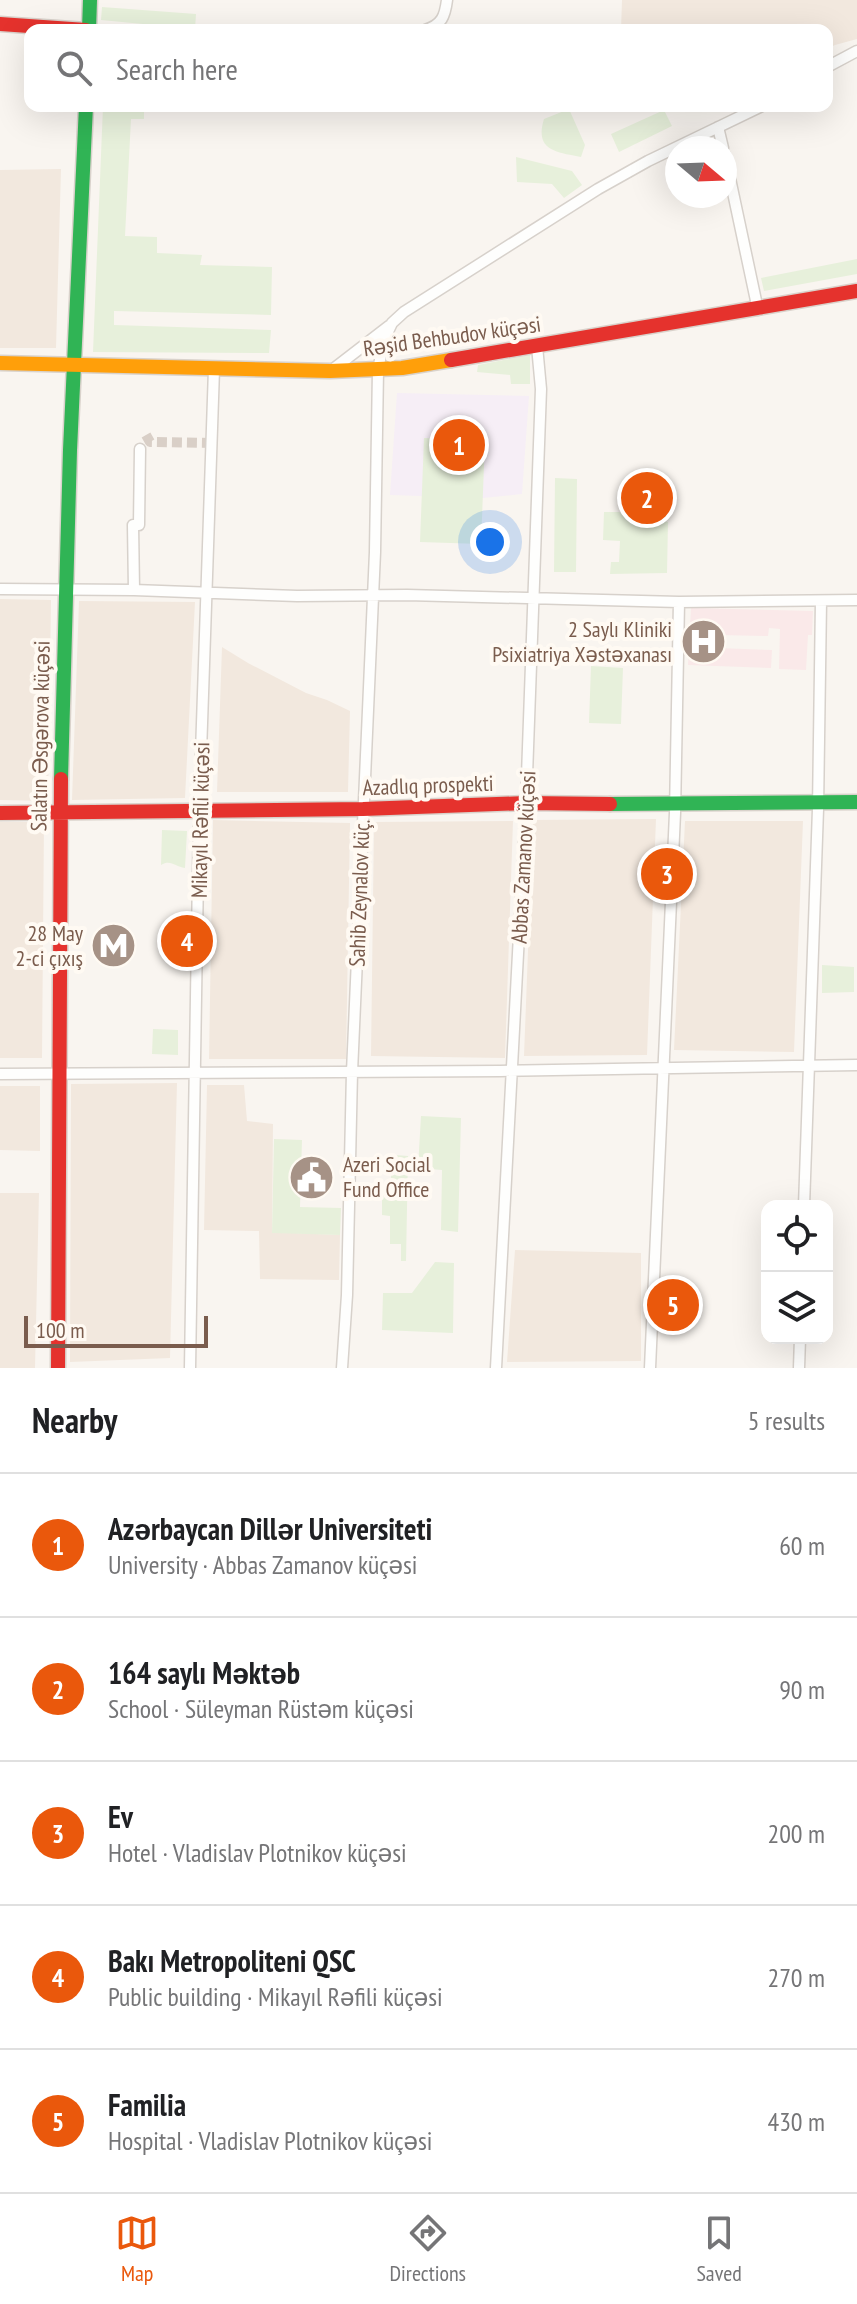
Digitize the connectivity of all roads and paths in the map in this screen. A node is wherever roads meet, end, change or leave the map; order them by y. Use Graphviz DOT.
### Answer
graph roads {
  1 [pos="90,0"];
  2 [pos="447,0"];
  3 [pos="0,24"];
  4 [pos="88,24"];
  5 [pos="437,24"];
  6 [pos="24,26"];
  7 [pos="857,51"];
  8 [pos="833,64"];
  9 [pos="86,112"];
  10 [pos="749,112"];
  11 [pos="718,127"];
  12 [pos="720,136"];
  13 [pos="736,208"];
  14 [pos="857,291"];
  15 [pos="758,310"];
  16 [pos="392,323"];
  17 [pos="537,346"];
  18 [pos="0,363"];
  19 [pos="75,366"];
  20 [pos="214,369"];
  21 [pos="378,370"];
  22 [pos="330,371"];
  23 [pos="140,449"];
  24 [pos="0,589"];
  25 [pos="66,589"];
  26 [pos="134,590"];
  27 [pos="207,592"];
  28 [pos="373,595"];
  29 [pos="534,599"];
  30 [pos="857,600"];
  31 [pos="821,601"];
  32 [pos="679,602"];
  33 [pos="819,802"];
  34 [pos="857,802"];
  35 [pos="526,803"];
  36 [pos="675,805"];
  37 [pos="363,809"];
  38 [pos="60,812"];
  39 [pos="199,812"];
  40 [pos="0,813"];
  41 [pos="857,1065"];
  42 [pos="809,1066"];
  43 [pos="663,1068"];
  44 [pos="513,1071"];
  45 [pos="352,1072"];
  46 [pos="59,1073"];
  47 [pos="195,1073"];
  48 [pos="0,1074"];
  49 [pos="804,1200"];
  50 [pos="800,1344"];
  51 [pos="58,1368"];
  52 [pos="190,1368"];
  53 [pos="342,1368"];
  54 [pos="496,1368"];
  55 [pos="650,1368"];
  56 [pos="799,1368"];
  1 -- 4 [label="main road"];
  2 -- 5 [label="street"];
  3 -- 6 [label="main road"];
  7 -- 8 [label="street"];
  9 -- 19 [label="main road, Salatın Əsgərova küçəsi"];
  10 -- 11 [label="street"];
  11 -- 12 [label="street"];
  11 -- 16 [label="street"];
  13 -- 15 [label="street"];
  14 -- 15 [label="main road, Rəşid Behbudov küçəsi"];
  15 -- 17 [label="main road, Rəşid Behbudov küçəsi"];
  16 -- 21 [label="street, Sahib Zeynalov küç."];
  16 -- 22 [label="street"];
  17 -- 21 [label="main road, Rəşid Behbudov küçəsi"];
  17 -- 29 [label="street, Abbas Zamanov küçəsi"];
  18 -- 19 [label="main road, Rəşid Behbudov küçəsi"];
  19 -- 20 [label="main road, Rəşid Behbudov küçəsi"];
  19 -- 25 [label="main road, Salatın Əsgərova küçəsi"];
  20 -- 22 [label="main road, Rəşid Behbudov küçəsi"];
  20 -- 27 [label="street, Mikayıl Rəfili küçəsi"];
  21 -- 22 [label="main road, Rəşid Behbudov küçəsi"];
  21 -- 28 [label="street, Sahib Zeynalov küç."];
  23 -- 26 [label="street"];
  24 -- 25 [label="street"];
  25 -- 26 [label="street"];
  25 -- 38 [label="main road, Salatın Əsgərova küçəsi"];
  26 -- 27 [label="street"];
  27 -- 28 [label="street"];
  27 -- 39 [label="street, Mikayıl Rəfili küçəsi"];
  28 -- 29 [label="street"];
  28 -- 37 [label="street, Sahib Zeynalov küç."];
  29 -- 32 [label="street"];
  29 -- 35 [label="street, Abbas Zamanov küçəsi"];
  30 -- 31 [label="street"];
  31 -- 32 [label="street"];
  31 -- 33 [label="street"];
  32 -- 36 [label="street"];
  33 -- 34 [label="main road, Azadlıq prospekti"];
  33 -- 36 [label="main road, Azadlıq prospekti"];
  33 -- 42 [label="street"];
  35 -- 36 [label="main road, Azadlıq prospekti"];
  35 -- 37 [label="main road, Azadlıq prospekti"];
  35 -- 44 [label="street, Abbas Zamanov küçəsi"];
  36 -- 43 [label="street"];
  37 -- 39 [label="main road, Azadlıq prospekti"];
  37 -- 45 [label="street, Sahib Zeynalov küç."];
  38 -- 39 [label="main road, Azadlıq prospekti"];
  38 -- 40 [label="main road, Azadlıq prospekti"];
  38 -- 46 [label="main road, Salatın Əsgərova küçəsi"];
  39 -- 47 [label="street, Mikayıl Rəfili küçəsi"];
  41 -- 42 [label="street"];
  42 -- 43 [label="street"];
  42 -- 49 [label="street"];
  43 -- 44 [label="street"];
  43 -- 55 [label="street"];
  44 -- 45 [label="street"];
  44 -- 54 [label="street, Abbas Zamanov küçəsi"];
  45 -- 47 [label="street"];
  45 -- 53 [label="street, Sahib Zeynalov küç."];
  46 -- 47 [label="street"];
  46 -- 48 [label="street"];
  46 -- 51 [label="main road, Salatın Əsgərova küçəsi"];
  47 -- 52 [label="street, Mikayıl Rəfili küçəsi"];
  50 -- 56 [label="street"];
}
